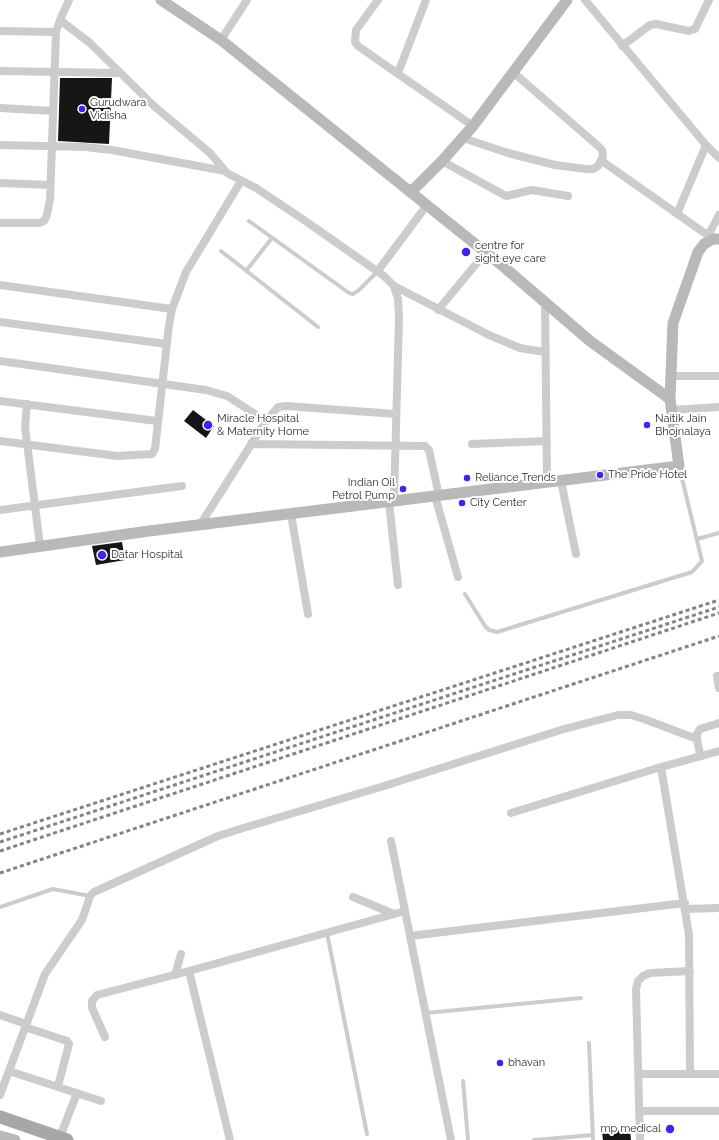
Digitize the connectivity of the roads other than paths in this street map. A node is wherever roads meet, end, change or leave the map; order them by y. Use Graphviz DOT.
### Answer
graph roads {
  1 [pos="69,0"];
  2 [pos="161,0"];
  3 [pos="247,0"];
  4 [pos="378,0"];
  5 [pos="426,0"];
  6 [pos="567,0"];
  7 [pos="585,0"];
  8 [pos="709,0"];
  9 [pos="60,20"];
  10 [pos="0,30"];
  11 [pos="56,32"];
  12 [pos="221,40"];
  13 [pos="622,46"];
  14 [pos="0,71"];
  15 [pos="55,72"];
  16 [pos="119,73"];
  17 [pos="398,73"];
  18 [pos="514,73"];
  19 [pos="0,108"];
  20 [pos="53,111"];
  21 [pos="473,126"];
  22 [pos="463,138"];
  23 [pos="0,145"];
  24 [pos="706,145"];
  25 [pos="52,147"];
  26 [pos="719,158"];
  27 [pos="442,161"];
  28 [pos="602,162"];
  29 [pos="225,171"];
  30 [pos="241,180"];
  31 [pos="0,183"];
  32 [pos="50,185"];
  33 [pos="411,192"];
  34 [pos="568,196"];
  35 [pos="427,205"];
  36 [pos="678,214"];
  37 [pos="719,215"];
  38 [pos="249,221"];
  39 [pos="0,223"];
  40 [pos="272,238"];
  41 [pos="714,238"];
  42 [pos="222,251"];
  43 [pos="486,252"];
  44 [pos="246,271"];
  45 [pos="377,272"];
  46 [pos="0,285"];
  47 [pos="394,286"];
  48 [pos="545,301"];
  49 [pos="172,309"];
  50 [pos="438,310"];
  51 [pos="0,322"];
  52 [pos="318,327"];
  53 [pos="167,344"];
  54 [pos="546,352"];
  55 [pos="0,361"];
  56 [pos="670,376"];
  57 [pos="719,376"];
  58 [pos="163,384"];
  59 [pos="0,401"];
  60 [pos="27,404"];
  61 [pos="671,405"];
  62 [pos="719,407"];
  63 [pos="396,414"];
  64 [pos="157,421"];
  65 [pos="266,421"];
  66 [pos="0,441"];
  67 [pos="547,441"];
  68 [pos="26,444"];
  69 [pos="252,444"];
  70 [pos="472,444"];
  71 [pos="395,446"];
  72 [pos="678,466"];
  73 [pos="561,481"];
  74 [pos="547,482"];
  75 [pos="182,486"];
  76 [pos="437,496"];
  77 [pos="391,501"];
  78 [pos="34,505"];
  79 [pos="0,510"];
  80 [pos="291,514"];
  81 [pos="200,525"];
  82 [pos="719,533"];
  83 [pos="697,539"];
  84 [pos="40,546"];
  85 [pos="0,552"];
  86 [pos="576,554"];
  87 [pos="458,577"];
  88 [pos="398,585"];
  89 [pos="465,594"];
  90 [pos="308,614"];
  91 [pos="719,676"];
  92 [pos="719,688"];
  93 [pos="719,723"];
  94 [pos="697,739"];
  95 [pos="719,751"];
  96 [pos="700,755"];
  97 [pos="661,766"];
  98 [pos="511,813"];
  99 [pos="391,841"];
  100 [pos="90,896"];
  101 [pos="353,897"];
  102 [pos="686,906"];
  103 [pos="0,907"];
  104 [pos="719,908"];
  105 [pos="405,911"];
  106 [pos="394,914"];
  107 [pos="327,933"];
  108 [pos="410,936"];
  109 [pos="181,954"];
  110 [pos="189,971"];
  111 [pos="690,971"];
  112 [pos="175,975"];
  113 [pos="581,998"];
  114 [pos="426,1013"];
  115 [pos="0,1015"];
  116 [pos="26,1026"];
  117 [pos="105,1037"];
  118 [pos="589,1043"];
  119 [pos="9,1071"];
  120 [pos="639,1074"];
  121 [pos="690,1074"];
  122 [pos="719,1074"];
  123 [pos="463,1081"];
  124 [pos="58,1086"];
  125 [pos="77,1092"];
  126 [pos="0,1095"];
  127 [pos="101,1100"];
  128 [pos="719,1110"];
  129 [pos="640,1111"];
  130 [pos="0,1117"];
  131 [pos="367,1134"];
  132 [pos="0,1136"];
  133 [pos="593,1138"];
  134 [pos="63,1139"];
  135 [pos="15,1140"];
  136 [pos="230,1140"];
  137 [pos="452,1140"];
  138 [pos="468,1140"];
  139 [pos="534,1140"];
  140 [pos="640,1140"];
  1 -- 9 [label="street"];
  2 -- 12 [label="street"];
  3 -- 12 [label="street"];
  4 -- 17 [label="street"];
  5 -- 17 [label="street"];
  6 -- 18 [label="street"];
  7 -- 13 [label="street"];
  8 -- 13 [label="street"];
  9 -- 11 [label="street"];
  9 -- 16 [label="street"];
  10 -- 11 [label="street"];
  11 -- 15 [label="street"];
  12 -- 33 [label="street"];
  13 -- 24 [label="street"];
  14 -- 15 [label="street"];
  15 -- 16 [label="street"];
  15 -- 20 [label="street"];
  16 -- 29 [label="street"];
  17 -- 21 [label="street"];
  18 -- 21 [label="street"];
  18 -- 28 [label="street"];
  19 -- 20 [label="street"];
  20 -- 25 [label="street"];
  21 -- 22 [label="street"];
  22 -- 27 [label="street"];
  22 -- 28 [label="street"];
  23 -- 25 [label="street"];
  24 -- 26 [label="street"];
  24 -- 36 [label="street"];
  25 -- 29 [label="street"];
  25 -- 32 [label="street"];
  27 -- 33 [label="street"];
  27 -- 34 [label="street"];
  28 -- 36 [label="street"];
  29 -- 30 [label="street"];
  30 -- 45 [label="street"];
  30 -- 49 [label="street"];
  31 -- 32 [label="street"];
  32 -- 39 [label="street"];
  33 -- 35 [label="street"];
  35 -- 43 [label="street"];
  35 -- 45 [label="street"];
  36 -- 41 [label="street"];
  37 -- 41 [label="street"];
  38 -- 40 [label="lane"];
  40 -- 44 [label="lane"];
  40 -- 45 [label="lane"];
  41 -- 56 [label="street"];
  42 -- 44 [label="lane"];
  43 -- 48 [label="street"];
  43 -- 50 [label="street"];
  44 -- 52 [label="lane"];
  45 -- 47 [label="street"];
  46 -- 49 [label="street"];
  47 -- 50 [label="street"];
  47 -- 63 [label="street"];
  48 -- 54 [label="street"];
  48 -- 61 [label="street"];
  49 -- 53 [label="street"];
  50 -- 54 [label="street"];
  51 -- 53 [label="street"];
  53 -- 58 [label="street"];
  54 -- 67 [label="street"];
  55 -- 58 [label="street"];
  56 -- 57 [label="street"];
  56 -- 61 [label="street"];
  58 -- 64 [label="street"];
  58 -- 65 [label="street"];
  59 -- 60 [label="street"];
  60 -- 64 [label="street"];
  60 -- 68 [label="street"];
  61 -- 62 [label="street"];
  61 -- 72 [label="street"];
  63 -- 65 [label="street"];
  63 -- 71 [label="street"];
  64 -- 68 [label="street"];
  65 -- 69 [label="street"];
  66 -- 68 [label="street"];
  67 -- 70 [label="street"];
  67 -- 74 [label="street"];
  68 -- 78 [label="street"];
  69 -- 71 [label="street"];
  69 -- 81 [label="street"];
  71 -- 76 [label="street"];
  71 -- 77 [label="street"];
  72 -- 73 [label="street"];
  72 -- 83 [label="lane"];
  73 -- 74 [label="street"];
  73 -- 86 [label="street"];
  74 -- 76 [label="street"];
  75 -- 78 [label="street"];
  76 -- 77 [label="street"];
  76 -- 87 [label="street"];
  77 -- 80 [label="street"];
  77 -- 88 [label="street"];
  78 -- 79 [label="street"];
  78 -- 84 [label="street"];
  80 -- 81 [label="street"];
  80 -- 90 [label="street"];
  81 -- 84 [label="street"];
  82 -- 83 [label="lane"];
  83 -- 89 [label="lane"];
  84 -- 85 [label="street"];
  91 -- 92 [label="street"];
  93 -- 94 [label="street"];
  94 -- 96 [label="street"];
  94 -- 100 [label="street"];
  95 -- 96 [label="street"];
  96 -- 97 [label="street"];
  97 -- 98 [label="street"];
  97 -- 102 [label="street"];
  99 -- 105 [label="street"];
  100 -- 103 [label="lane"];
  100 -- 116 [label="street"];
  101 -- 106 [label="street"];
  102 -- 104 [label="street"];
  102 -- 108 [label="street"];
  102 -- 111 [label="street"];
  105 -- 106 [label="street"];
  105 -- 108 [label="street"];
  106 -- 107 [label="street"];
  107 -- 110 [label="street"];
  107 -- 131 [label="lane"];
  108 -- 114 [label="street"];
  109 -- 112 [label="street"];
  110 -- 112 [label="street"];
  110 -- 136 [label="street"];
  111 -- 120 [label="street"];
  111 -- 121 [label="street"];
  112 -- 117 [label="street"];
  113 -- 114 [label="lane"];
  114 -- 137 [label="street"];
  115 -- 116 [label="street"];
  116 -- 119 [label="street"];
  116 -- 124 [label="street"];
  118 -- 133 [label="lane"];
  119 -- 124 [label="street"];
  119 -- 126 [label="street"];
  120 -- 121 [label="street"];
  120 -- 129 [label="street"];
  121 -- 122 [label="street"];
  123 -- 138 [label="lane"];
  124 -- 125 [label="street"];
  125 -- 127 [label="street"];
  125 -- 134 [label="street"];
  128 -- 129 [label="street"];
  129 -- 140 [label="street"];
  130 -- 134 [label="main road"];
  132 -- 135 [label="street"];
  133 -- 139 [label="lane"];
}
